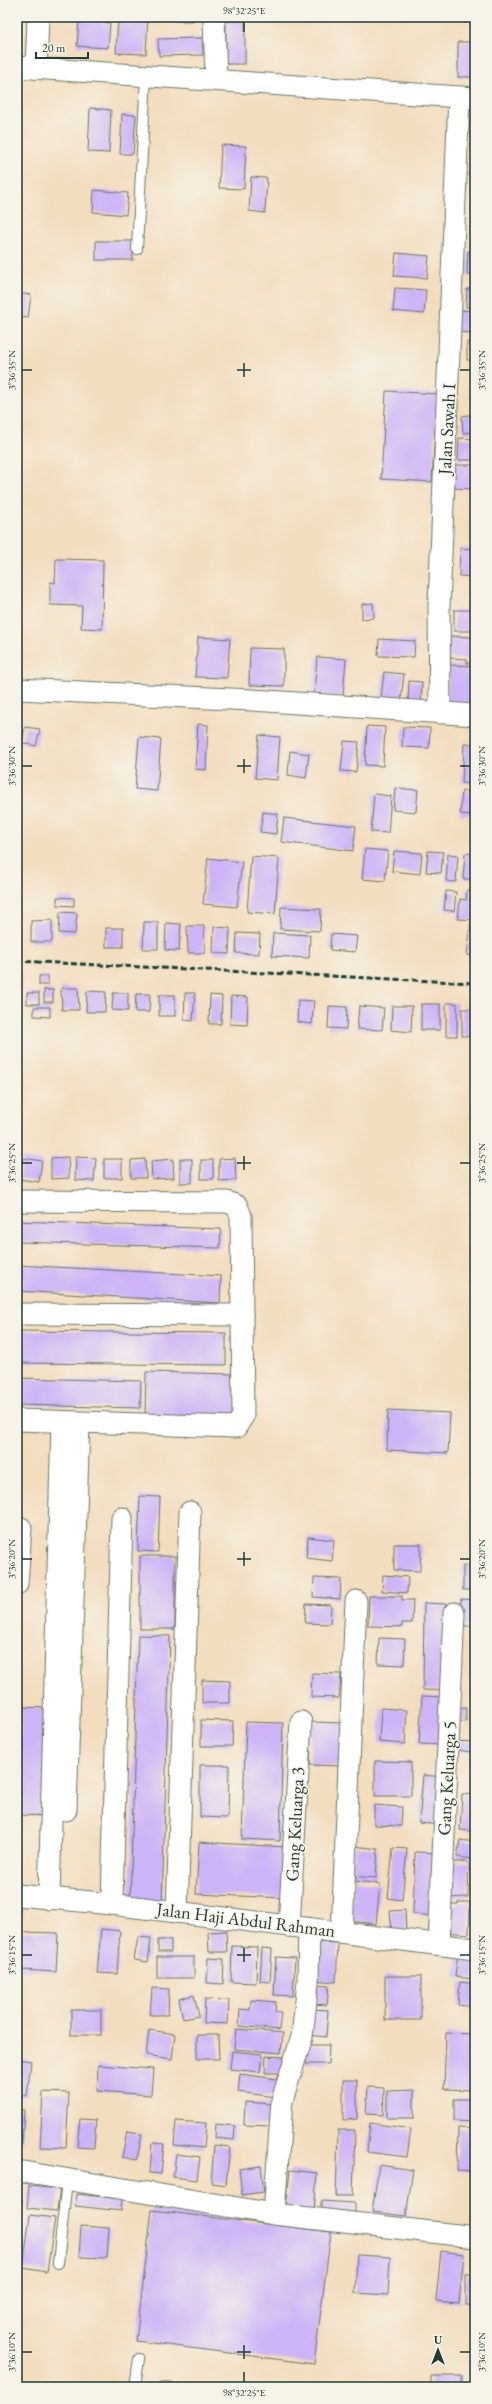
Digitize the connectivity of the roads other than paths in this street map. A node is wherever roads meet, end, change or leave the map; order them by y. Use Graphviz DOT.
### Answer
graph roads {
  1 [pos="38,17"];
  2 [pos="214,17"];
  3 [pos="26,68"];
  4 [pos="146,76"];
  5 [pos="216,80"];
  6 [pos="467,97"];
  7 [pos="137,249"];
  8 [pos="17,689"];
  9 [pos="440,713"];
  10 [pos="475,715"];
  11 [pos="17,1201"];
  12 [pos="17,1314"];
  13 [pos="242,1316"];
  14 [pos="17,1420"];
  15 [pos="70,1422"];
  16 [pos="190,1512"];
  17 [pos="122,1518"];
  18 [pos="21,1528"];
  19 [pos="17,1584"];
  20 [pos="356,1601"];
  21 [pos="454,1613"];
  22 [pos="301,1722"];
  23 [pos="17,1895"];
  24 [pos="56,1899"];
  25 [pos="112,1904"];
  26 [pos="177,1912"];
  27 [pos="299,1927"];
  28 [pos="342,1932"];
  29 [pos="439,1944"];
  30 [pos="475,1949"];
  31 [pos="17,2171"];
  32 [pos="67,2180"];
  33 [pos="274,2214"];
  34 [pos="475,2237"];
  35 [pos="58,2263"];
  36 [pos="139,2359"];
  37 [pos="135,2387"];
  1 -- 3 [label="street"];
  2 -- 5 [label="street"];
  3 -- 4 [label="street"];
  4 -- 5 [label="street"];
  4 -- 7 [label="lane"];
  5 -- 6 [label="street"];
  6 -- 9 [label="street, Jalan Sawah I"];
  8 -- 9 [label="street"];
  9 -- 10 [label="street"];
  11 -- 13 [label="street"];
  12 -- 13 [label="street"];
  13 -- 15 [label="street"];
  14 -- 15 [label="street"];
  15 -- 24 [label="street"];
  16 -- 26 [label="street"];
  17 -- 25 [label="street"];
  18 -- 19 [label="street"];
  20 -- 28 [label="street"];
  21 -- 29 [label="street, Gang Keluarga 5"];
  22 -- 27 [label="street, Gang Keluarga 3"];
  23 -- 24 [label="street, Jalan Haji Abdul Rahman"];
  24 -- 25 [label="street, Jalan Haji Abdul Rahman"];
  25 -- 26 [label="street, Jalan Haji Abdul Rahman"];
  26 -- 27 [label="street, Jalan Haji Abdul Rahman"];
  27 -- 28 [label="street, Jalan Haji Abdul Rahman"];
  27 -- 33 [label="street, Gang Keluarga 3"];
  28 -- 29 [label="street, Jalan Haji Abdul Rahman"];
  29 -- 30 [label="street, Jalan Haji Abdul Rahman"];
  31 -- 32 [label="street"];
  32 -- 33 [label="street"];
  32 -- 35 [label="lane"];
  33 -- 34 [label="street"];
  36 -- 37 [label="lane"];
}
